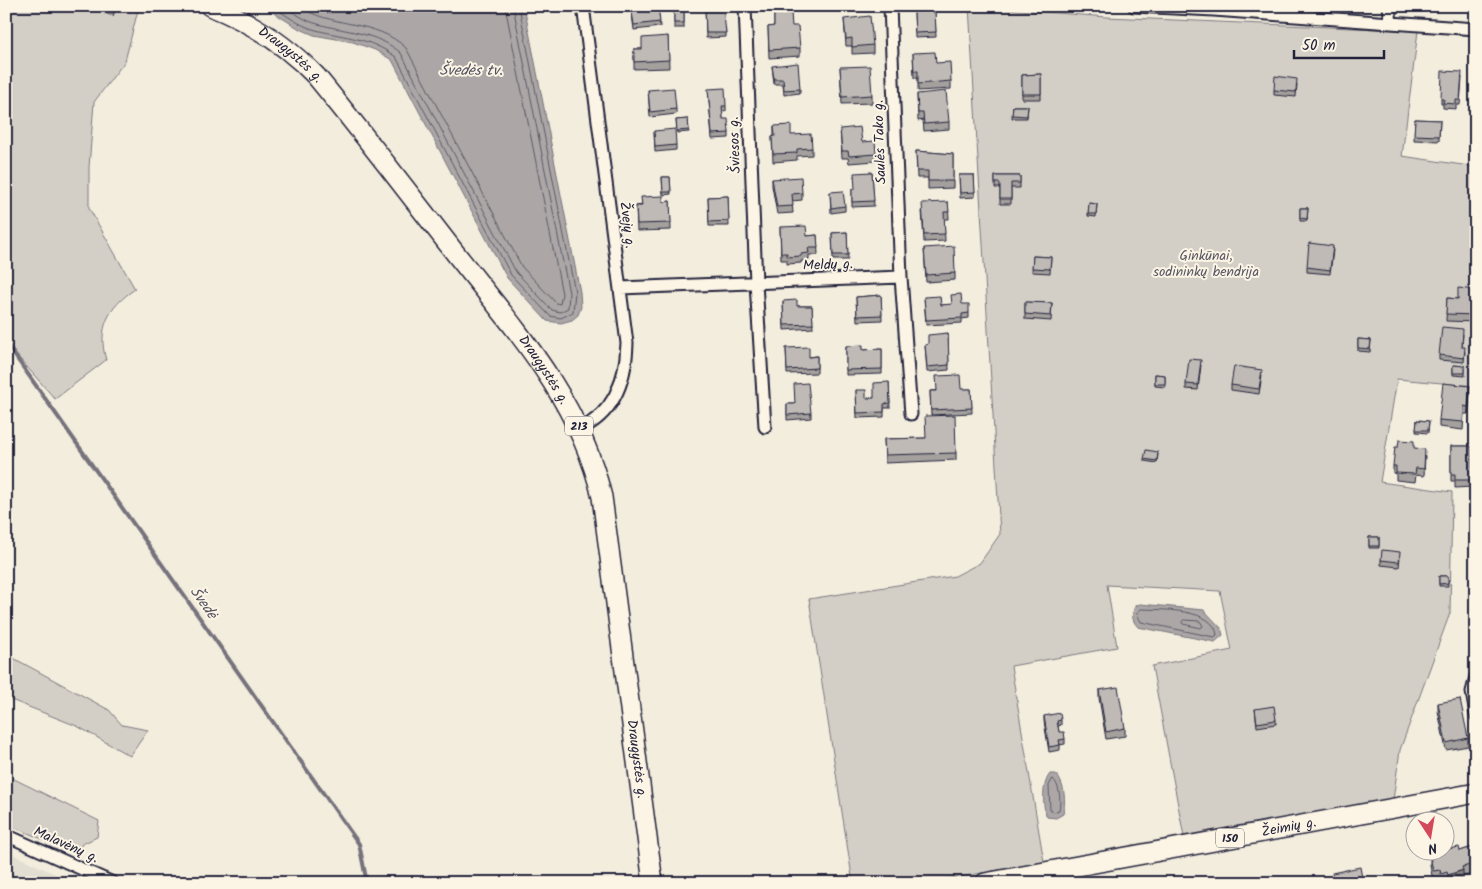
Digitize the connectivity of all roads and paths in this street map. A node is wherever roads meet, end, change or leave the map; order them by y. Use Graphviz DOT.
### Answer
graph roads {
  1 [pos="210,6"];
  2 [pos="583,6"];
  3 [pos="745,6"];
  4 [pos="890,6"];
  5 [pos="1134,6"];
  6 [pos="1389,6"];
  7 [pos="1214,8"];
  8 [pos="1392,23"];
  9 [pos="1476,29"];
  10 [pos="901,277"];
  11 [pos="756,283"];
  12 [pos="620,288"];
  13 [pos="910,414"];
  14 [pos="765,427"];
  15 [pos="580,429"];
  16 [pos="1476,676"];
  17 [pos="1476,715"];
  18 [pos="1476,793"];
  19 [pos="6,835"];
  20 [pos="113,883"];
  21 [pos="653,883"];
  22 [pos="985,883"];
  1 -- 15 [label="main road, Draugystės g. / 213"];
  2 -- 12 [label="street, Žvejų g."];
  3 -- 11 [label="street, Šviesos g."];
  4 -- 10 [label="street, Saulės Tako g."];
  5 -- 7 [label="street"];
  6 -- 8 [label="street"];
  7 -- 8 [label="street"];
  8 -- 9 [label="street"];
  10 -- 11 [label="street, Meldų g."];
  10 -- 13 [label="street"];
  11 -- 12 [label="street, Meldų g."];
  11 -- 14 [label="street, Šviesos g."];
  12 -- 15 [label="street, Žvejų g."];
  15 -- 21 [label="main road, Draugystės g. / 213"];
  16 -- 17 [label="street"];
  18 -- 22 [label="main road, Žeimių g. / 150"];
  19 -- 20 [label="street, Malavėnų g."];
}
